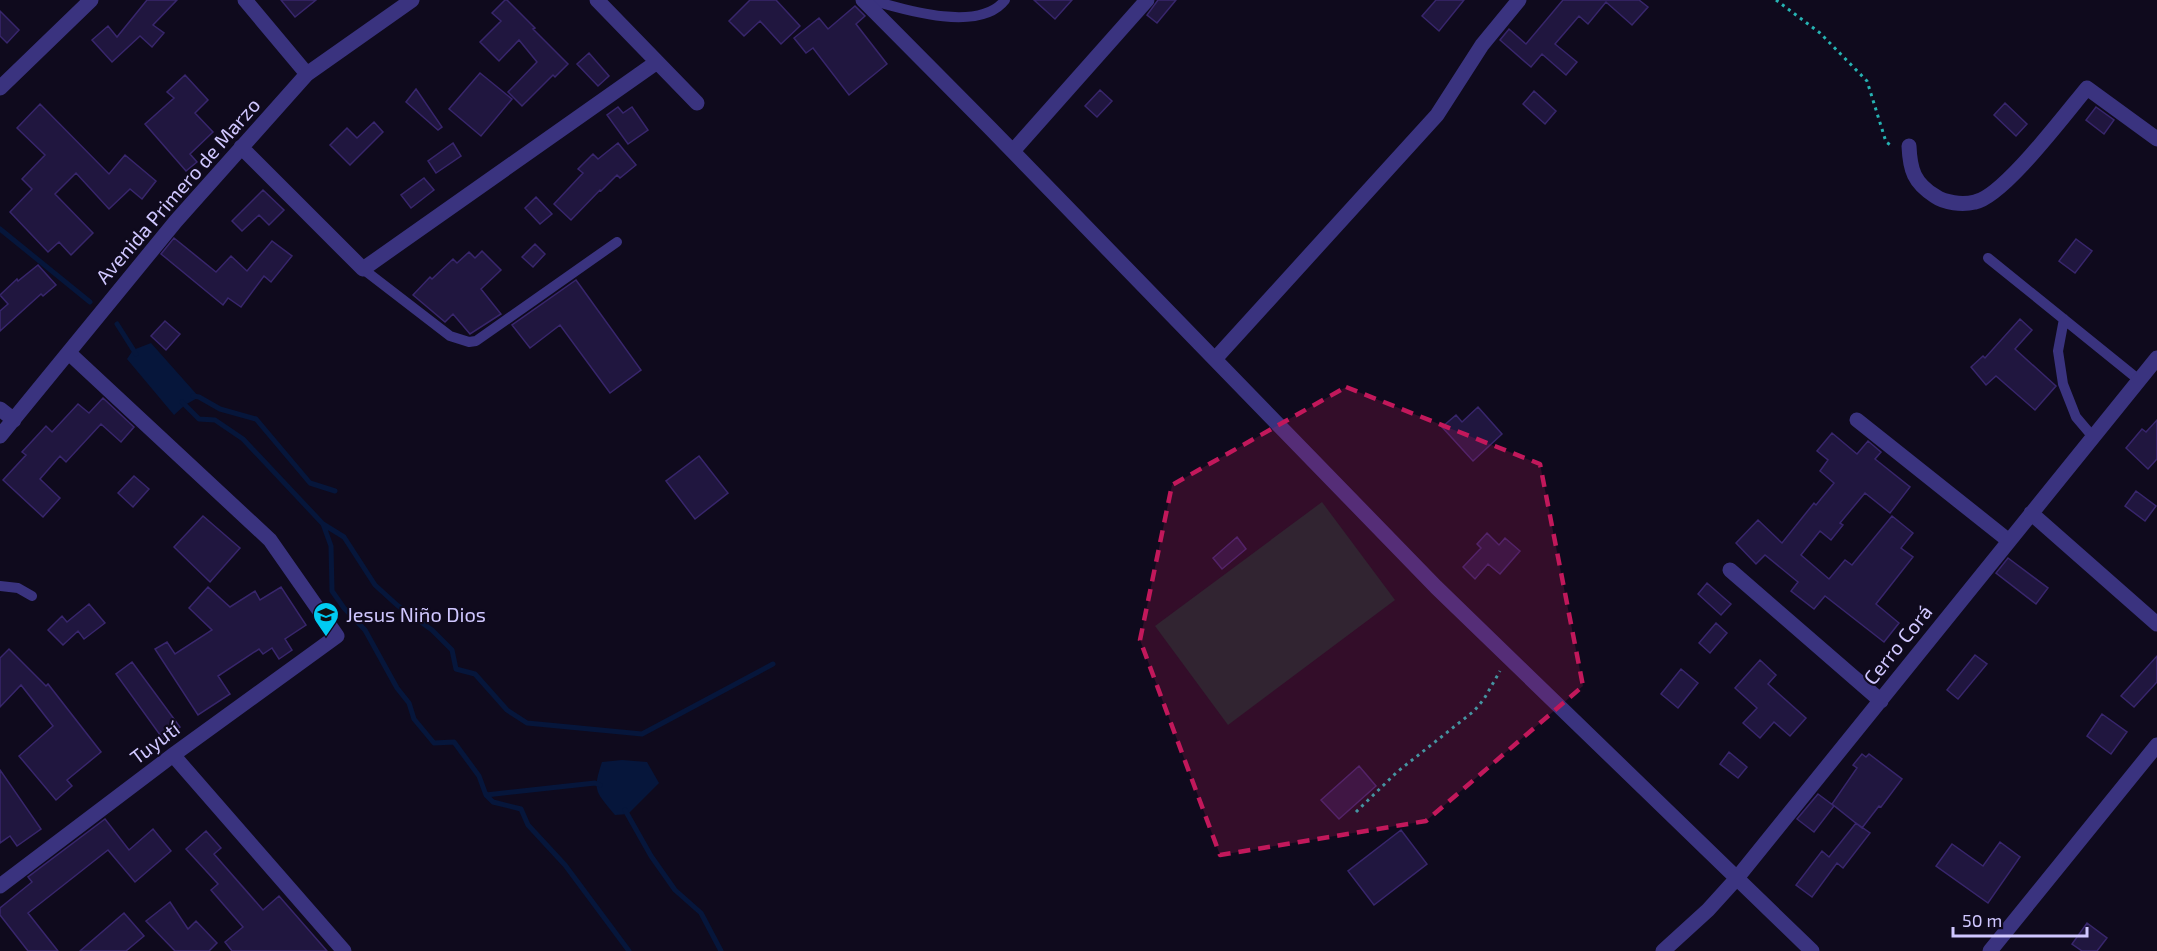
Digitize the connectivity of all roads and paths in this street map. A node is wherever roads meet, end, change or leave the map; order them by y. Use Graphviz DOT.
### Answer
graph roads {
  1 [pos="91,0"];
  2 [pos="244,0"];
  3 [pos="412,0"];
  4 [pos="597,0"];
  5 [pos="863,0"];
  6 [pos="871,0"];
  7 [pos="1005,0"];
  8 [pos="1147,0"];
  9 [pos="1519,0"];
  10 [pos="1776,0"];
  11 [pos="657,62"];
  12 [pos="308,74"];
  13 [pos="0,88"];
  14 [pos="697,103"];
  15 [pos="2157,139"];
  16 [pos="1909,146"];
  17 [pos="240,147"];
  18 [pos="1013,151"];
  19 [pos="617,242"];
  20 [pos="1988,258"];
  21 [pos="363,268"];
  22 [pos="2064,319"];
  23 [pos="69,353"];
  24 [pos="2157,358"];
  25 [pos="1215,359"];
  26 [pos="2139,380"];
  27 [pos="0,409"];
  28 [pos="14,420"];
  29 [pos="1857,420"];
  30 [pos="0,435"];
  31 [pos="2093,437"];
  32 [pos="2031,513"];
  33 [pos="2009,541"];
  34 [pos="1730,570"];
  35 [pos="0,586"];
  36 [pos="32,596"];
  37 [pos="2157,624"];
  38 [pos="1508,656"];
  39 [pos="1881,701"];
  40 [pos="2157,745"];
  41 [pos="173,755"];
  42 [pos="1356,812"];
  43 [pos="1737,878"];
  44 [pos="0,886"];
  45 [pos="344,951"];
  46 [pos="1663,951"];
  47 [pos="1812,951"];
  48 [pos="1990,951"];
  1 -- 13 [label="street"];
  2 -- 12 [label="street"];
  3 -- 12 [label="street, Avenida Primero de Marzo"];
  4 -- 11 [label="street"];
  5 -- 18 [label="street"];
  6 -- 7 [label="lane"];
  8 -- 18 [label="street"];
  9 -- 25 [label="street"];
  10 -- 16 [label="path"];
  11 -- 14 [label="street"];
  11 -- 21 [label="street"];
  12 -- 17 [label="street, Avenida Primero de Marzo"];
  15 -- 16 [label="street"];
  17 -- 21 [label="street"];
  17 -- 23 [label="street, Avenida Primero de Marzo"];
  18 -- 25 [label="street"];
  19 -- 21 [label="lane"];
  20 -- 22 [label="lane"];
  22 -- 26 [label="lane"];
  22 -- 31 [label="lane"];
  23 -- 28 [label="street, Avenida Primero de Marzo"];
  23 -- 41 [label="street, Tuyutí"];
  24 -- 26 [label="street, Cerro Corá"];
  25 -- 38 [label="street"];
  26 -- 31 [label="street, Cerro Corá"];
  27 -- 28 [label="street"];
  28 -- 30 [label="street, Avenida Primero de Marzo"];
  29 -- 33 [label="street"];
  31 -- 32 [label="street, Cerro Corá"];
  32 -- 33 [label="street, Cerro Corá"];
  32 -- 37 [label="street"];
  33 -- 39 [label="street, Cerro Corá"];
  34 -- 39 [label="street"];
  35 -- 36 [label="lane"];
  38 -- 42 [label="path"];
  38 -- 43 [label="street"];
  39 -- 43 [label="street, Cerro Corá"];
  40 -- 48 [label="street"];
  41 -- 44 [label="street, Tuyutí"];
  41 -- 45 [label="street"];
  43 -- 46 [label="street, Cerro Corá"];
  43 -- 47 [label="street"];
}
